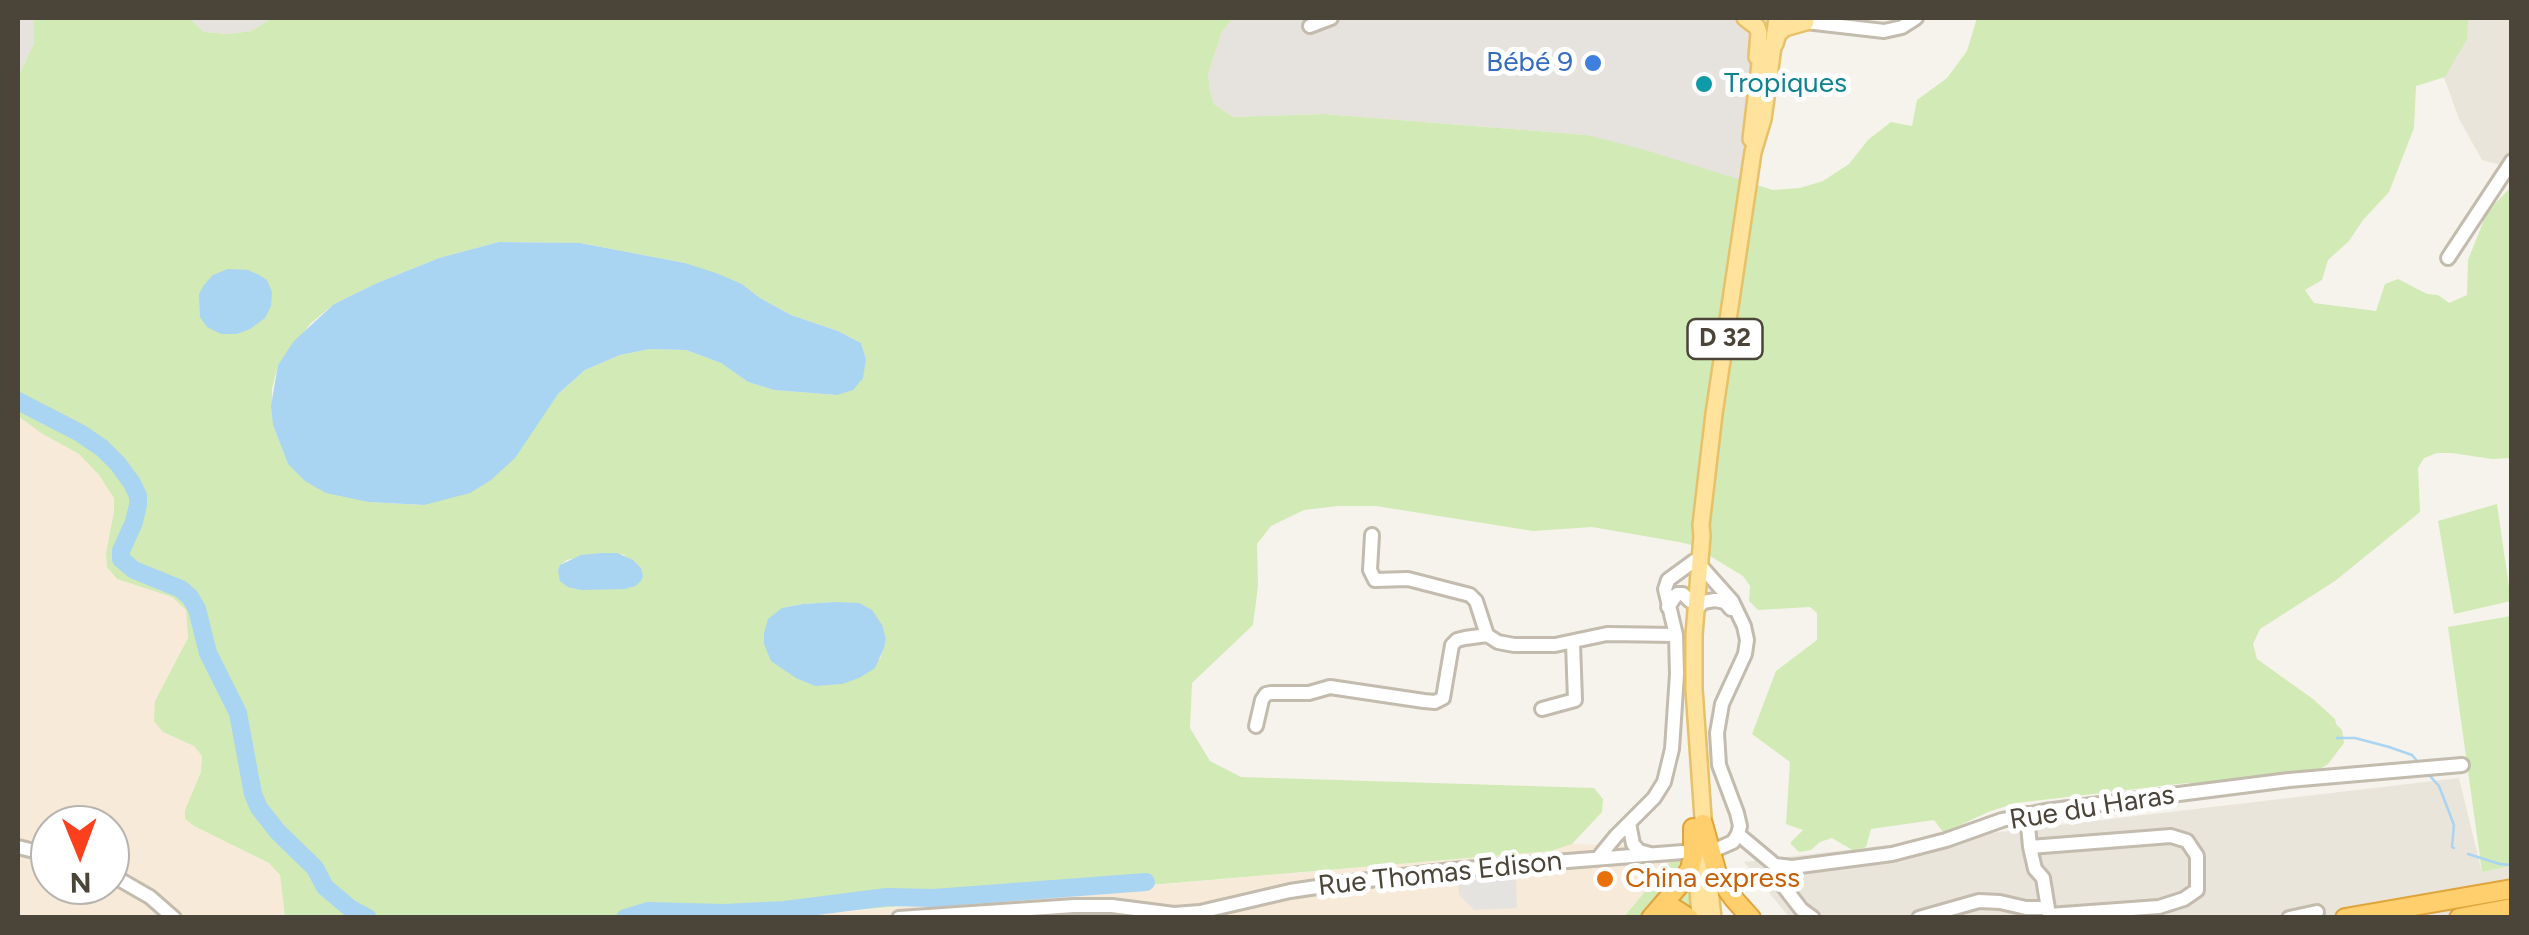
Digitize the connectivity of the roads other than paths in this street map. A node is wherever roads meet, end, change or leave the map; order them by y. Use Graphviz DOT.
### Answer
graph roads {
  1 [pos="1331,18"];
  2 [pos="1745,18"];
  3 [pos="1766,18"];
  4 [pos="1776,18"];
  5 [pos="1916,18"];
  6 [pos="1800,20"];
  7 [pos="1310,26"];
  8 [pos="1764,67"];
  9 [pos="2512,161"];
  10 [pos="2448,258"];
  11 [pos="1372,535"];
  12 [pos="1696,562"];
  13 [pos="1668,606"];
  14 [pos="1693,606"];
  15 [pos="1741,620"];
  16 [pos="1487,634"];
  17 [pos="1686,635"];
  18 [pos="1572,643"];
  19 [pos="1542,710"];
  20 [pos="1256,726"];
  21 [pos="2462,766"];
  22 [pos="2027,814"];
  23 [pos="1630,823"];
  24 [pos="1698,826"];
  25 [pos="1738,834"];
  26 [pos="2030,847"];
  27 [pos="1717,849"];
  28 [pos="1684,852"];
  29 [pos="1652,854"];
  30 [pos="1598,858"];
  31 [pos="1779,867"];
  32 [pos="130,886"];
  33 [pos="2512,888"];
  34 [pos="2512,909"];
  35 [pos="2317,912"];
  36 [pos="2049,913"];
  37 [pos="174,918"];
  38 [pos="899,918"];
  39 [pos="1650,918"];
  40 [pos="1658,918"];
  41 [pos="1690,918"];
  42 [pos="1700,918"];
  43 [pos="1714,918"];
  44 [pos="1751,918"];
  45 [pos="1813,918"];
  46 [pos="1919,918"];
  47 [pos="2289,918"];
  48 [pos="2345,918"];
  49 [pos="2459,918"];
  50 [pos="2481,918"];
  1 -- 7 [label="street"];
  2 -- 8 [label="main road"];
  3 -- 8 [label="main road, D 32"];
  4 -- 8 [label="main road, D 32"];
  5 -- 6 [label="street"];
  6 -- 8 [label="main road"];
  8 -- 12 [label="main road, D 32"];
  9 -- 10 [label="street"];
  11 -- 16 [label="street"];
  12 -- 13 [label="street"];
  12 -- 14 [label="main road, D 32"];
  12 -- 15 [label="street"];
  13 -- 14 [label="street"];
  13 -- 17 [label="street"];
  14 -- 15 [label="street"];
  14 -- 17 [label="main road, D 32"];
  15 -- 25 [label="street"];
  16 -- 18 [label="street"];
  16 -- 20 [label="street"];
  17 -- 18 [label="street"];
  17 -- 23 [label="street"];
  17 -- 24 [label="main road, D 32"];
  18 -- 19 [label="street"];
  21 -- 22 [label="street, Rue du Haras"];
  22 -- 26 [label="street"];
  22 -- 31 [label="street, Rue du Haras"];
  23 -- 29 [label="street"];
  23 -- 30 [label="street"];
  24 -- 39 [label="highway"];
  24 -- 42 [label="main road, D 32"];
  24 -- 43 [label="main road, D 32"];
  24 -- 44 [label="highway"];
  25 -- 27 [label="street"];
  25 -- 31 [label="street"];
  26 -- 36 [label="street"];
  26 -- 36 [label="street"];
  28 -- 29 [label="street, Rue Thomas Edison"];
  29 -- 30 [label="street, Rue Thomas Edison"];
  30 -- 38 [label="street, Rue Thomas Edison"];
  31 -- 45 [label="street"];
  32 -- 37 [label="street"];
  33 -- 48 [label="highway"];
  34 -- 49 [label="highway"];
  34 -- 50 [label="highway"];
  35 -- 47 [label="street"];
  36 -- 46 [label="street"];
  40 -- 41 [label="highway"];
}
